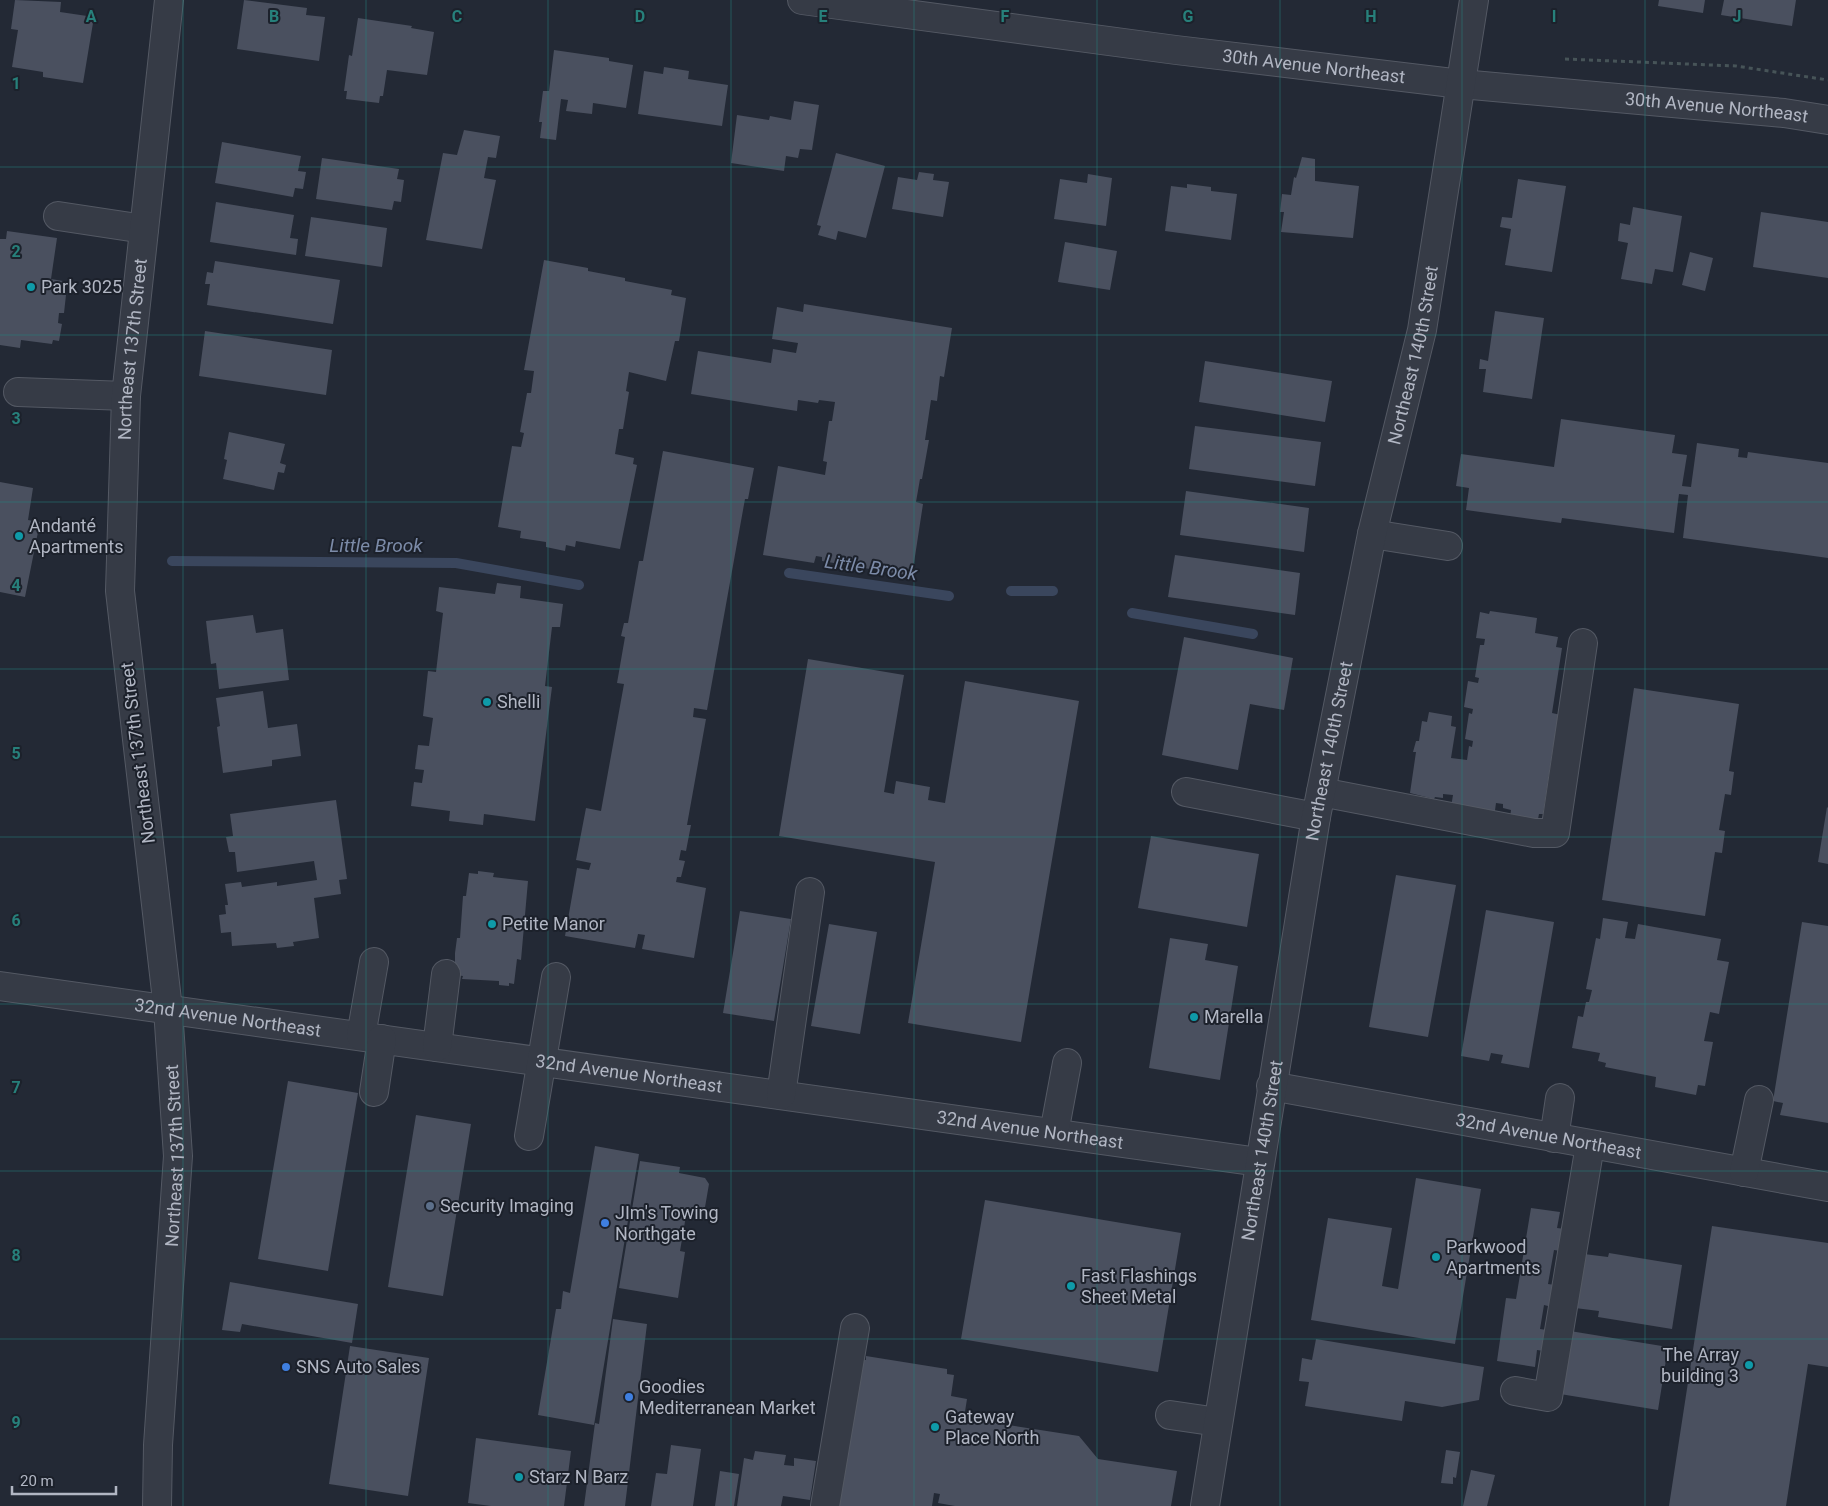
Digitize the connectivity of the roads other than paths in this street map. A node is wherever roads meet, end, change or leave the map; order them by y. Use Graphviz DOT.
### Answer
graph roads {
  1 [pos="169,0"];
  2 [pos="802,0"];
  3 [pos="1474,0"];
  4 [pos="1461,84"];
  5 [pos="1828,120"];
  6 [pos="58,216"];
  7 [pos="144,229"];
  8 [pos="18,392"];
  9 [pos="126,396"];
  10 [pos="1372,534"];
  11 [pos="1448,546"];
  12 [pos="1583,643"];
  13 [pos="1186,792"];
  14 [pos="1319,805"];
  15 [pos="810,892"];
  16 [pos="374,962"];
  17 [pos="446,974"];
  18 [pos="556,976"];
  19 [pos="0,986"];
  20 [pos="168,1009"];
  21 [pos="372,1038"];
  22 [pos="437,1047"];
  23 [pos="541,1061"];
  24 [pos="1067,1063"];
  25 [pos="1271,1086"];
  26 [pos="374,1092"];
  27 [pos="781,1095"];
  28 [pos="1560,1098"];
  29 [pos="1758,1100"];
  30 [pos="1054,1133"];
  31 [pos="529,1136"];
  32 [pos="1554,1138"];
  33 [pos="1590,1145"];
  34 [pos="1259,1162"];
  35 [pos="1744,1172"];
  36 [pos="1828,1187"];
  37 [pos="856,1328"];
  38 [pos="1515,1391"];
  39 [pos="1170,1415"];
  40 [pos="1218,1422"];
  41 [pos="157,1506"];
  42 [pos="825,1506"];
  43 [pos="1205,1506"];
  1 -- 7 [label="street, Northeast 137th Street"];
  2 -- 4 [label="street, 30th Avenue Northeast"];
  3 -- 4 [label="street, Northeast 140th Street"];
  4 -- 5 [label="street, 30th Avenue Northeast"];
  4 -- 10 [label="street, Northeast 140th Street"];
  6 -- 7 [label="street"];
  7 -- 9 [label="street, Northeast 137th Street"];
  8 -- 9 [label="street"];
  9 -- 20 [label="street, Northeast 137th Street"];
  10 -- 11 [label="street"];
  10 -- 14 [label="street, Northeast 140th Street"];
  12 -- 14 [label="street"];
  13 -- 14 [label="street"];
  14 -- 25 [label="street, Northeast 140th Street"];
  15 -- 27 [label="street"];
  16 -- 21 [label="street"];
  17 -- 22 [label="street"];
  18 -- 23 [label="street"];
  19 -- 20 [label="street, 32nd Avenue Northeast"];
  20 -- 21 [label="street, 32nd Avenue Northeast"];
  20 -- 41 [label="street, Northeast 137th Street"];
  21 -- 22 [label="street, 32nd Avenue Northeast"];
  21 -- 26 [label="street"];
  22 -- 23 [label="street, 32nd Avenue Northeast"];
  23 -- 27 [label="street, 32nd Avenue Northeast"];
  23 -- 31 [label="street"];
  24 -- 30 [label="street"];
  25 -- 32 [label="street, 32nd Avenue Northeast"];
  25 -- 34 [label="street, Northeast 140th Street"];
  27 -- 30 [label="street, 32nd Avenue Northeast"];
  28 -- 32 [label="street"];
  29 -- 35 [label="street"];
  30 -- 34 [label="street, 32nd Avenue Northeast"];
  32 -- 33 [label="street, 32nd Avenue Northeast"];
  33 -- 35 [label="street, 32nd Avenue Northeast"];
  33 -- 38 [label="street"];
  34 -- 40 [label="street, Northeast 140th Street"];
  35 -- 36 [label="street, 32nd Avenue Northeast"];
  37 -- 42 [label="street"];
  39 -- 40 [label="street"];
  40 -- 43 [label="street, Northeast 140th Street"];
}
